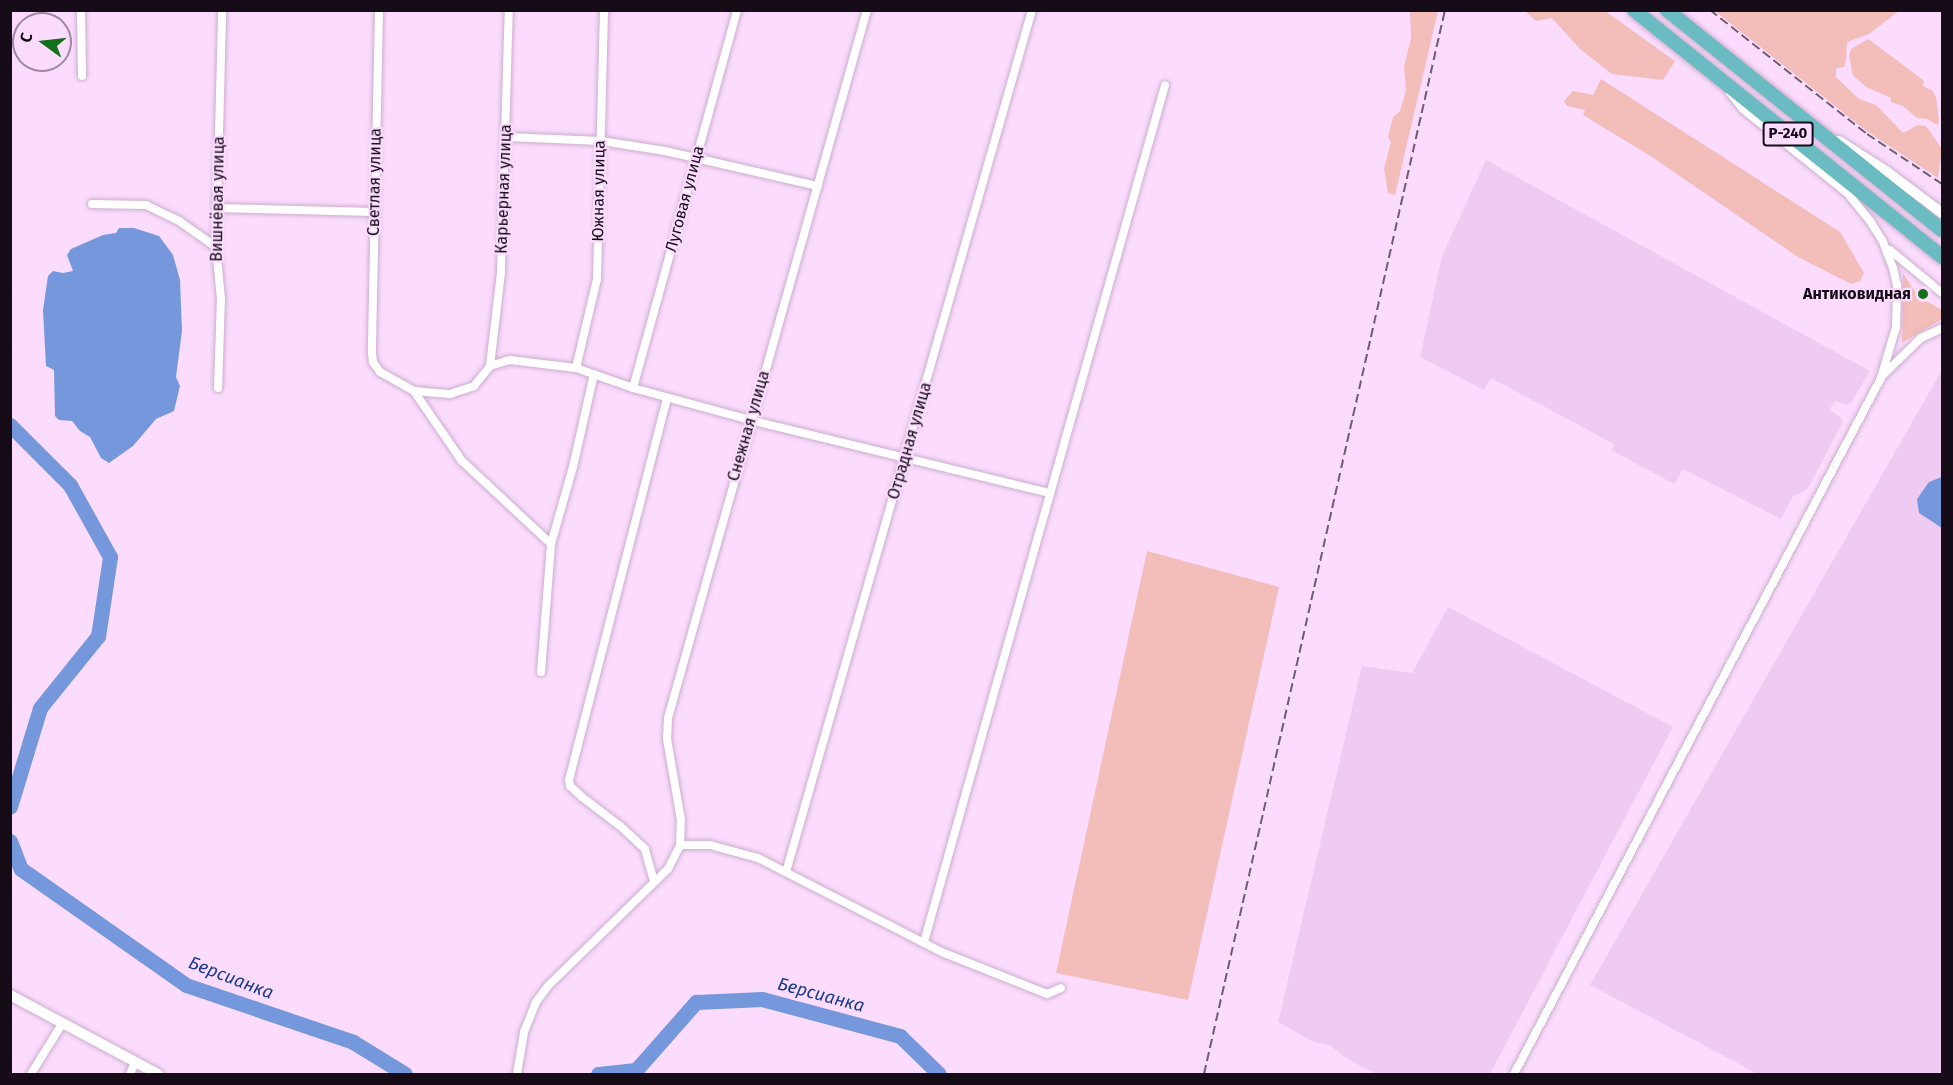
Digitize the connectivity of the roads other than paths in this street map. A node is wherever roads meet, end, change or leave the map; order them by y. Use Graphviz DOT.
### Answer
graph roads {
  1 [pos="81,10"];
  2 [pos="222,10"];
  3 [pos="380,10"];
  4 [pos="510,10"];
  5 [pos="604,10"];
  6 [pos="737,10"];
  7 [pos="867,10"];
  8 [pos="1032,10"];
  9 [pos="1634,10"];
  10 [pos="1667,10"];
  11 [pos="82,76"];
  12 [pos="1719,79"];
  13 [pos="1164,86"];
  14 [pos="1792,111"];
  15 [pos="507,137"];
  16 [pos="601,141"];
  17 [pos="696,159"];
  18 [pos="818,186"];
  19 [pos="92,204"];
  20 [pos="217,208"];
  21 [pos="374,212"];
  22 [pos="1942,213"];
  23 [pos="1942,230"];
  24 [pos="1882,240"];
  25 [pos="216,247"];
  26 [pos="1942,257"];
  27 [pos="1942,293"];
  28 [pos="1942,328"];
  29 [pos="490,366"];
  30 [pos="576,368"];
  31 [pos="594,374"];
  32 [pos="1881,378"];
  33 [pos="218,388"];
  34 [pos="633,388"];
  35 [pos="414,391"];
  36 [pos="667,398"];
  37 [pos="750,420"];
  38 [pos="906,457"];
  39 [pos="1050,493"];
  40 [pos="551,544"];
  41 [pos="541,672"];
  42 [pos="680,845"];
  43 [pos="786,872"];
  44 [pos="654,881"];
  45 [pos="924,942"];
  46 [pos="1060,988"];
  47 [pos="10,995"];
  48 [pos="62,1024"];
  49 [pos="135,1063"];
  50 [pos="31,1074"];
  51 [pos="130,1074"];
  52 [pos="158,1074"];
  53 [pos="517,1074"];
  54 [pos="1514,1074"];
  1 -- 11 [label="street"];
  2 -- 20 [label="street, Вишнёвая улица"];
  3 -- 21 [label="street, Светлая улица"];
  4 -- 15 [label="street, Карьерная улица"];
  5 -- 16 [label="street, Южная улица"];
  6 -- 17 [label="street, Луговая улица"];
  7 -- 18 [label="street, Снежная улица"];
  8 -- 38 [label="street, Отрадная улица"];
  9 -- 12 [label="highway, Р-240"];
  10 -- 14 [label="highway, Р-240"];
  12 -- 24 [label="street"];
  12 -- 26 [label="highway, Р-240"];
  13 -- 39 [label="street"];
  14 -- 22 [label="street"];
  14 -- 23 [label="highway, Р-240"];
  15 -- 16 [label="street"];
  15 -- 29 [label="street, Карьерная улица"];
  16 -- 17 [label="street"];
  16 -- 30 [label="street, Южная улица"];
  17 -- 18 [label="street"];
  17 -- 34 [label="street, Луговая улица"];
  18 -- 37 [label="street, Снежная улица"];
  19 -- 25 [label="street"];
  20 -- 21 [label="street"];
  20 -- 25 [label="street, Вишнёвая улица"];
  21 -- 35 [label="street, Светлая улица"];
  24 -- 27 [label="street"];
  24 -- 32 [label="street"];
  25 -- 33 [label="street, Вишнёвая улица"];
  28 -- 32 [label="street"];
  29 -- 30 [label="street"];
  29 -- 35 [label="street"];
  30 -- 31 [label="street"];
  31 -- 34 [label="street"];
  31 -- 40 [label="street"];
  32 -- 54 [label="street"];
  34 -- 36 [label="street"];
  35 -- 40 [label="street"];
  36 -- 37 [label="street"];
  36 -- 44 [label="street"];
  37 -- 38 [label="street"];
  37 -- 42 [label="street, Снежная улица"];
  38 -- 39 [label="street"];
  38 -- 43 [label="street, Отрадная улица"];
  39 -- 45 [label="street"];
  40 -- 41 [label="street"];
  42 -- 43 [label="street"];
  42 -- 44 [label="street"];
  43 -- 45 [label="street"];
  44 -- 53 [label="street"];
  45 -- 46 [label="street"];
  47 -- 48 [label="street"];
  48 -- 49 [label="street"];
  48 -- 50 [label="street"];
  49 -- 51 [label="street"];
  49 -- 52 [label="street"];
}
